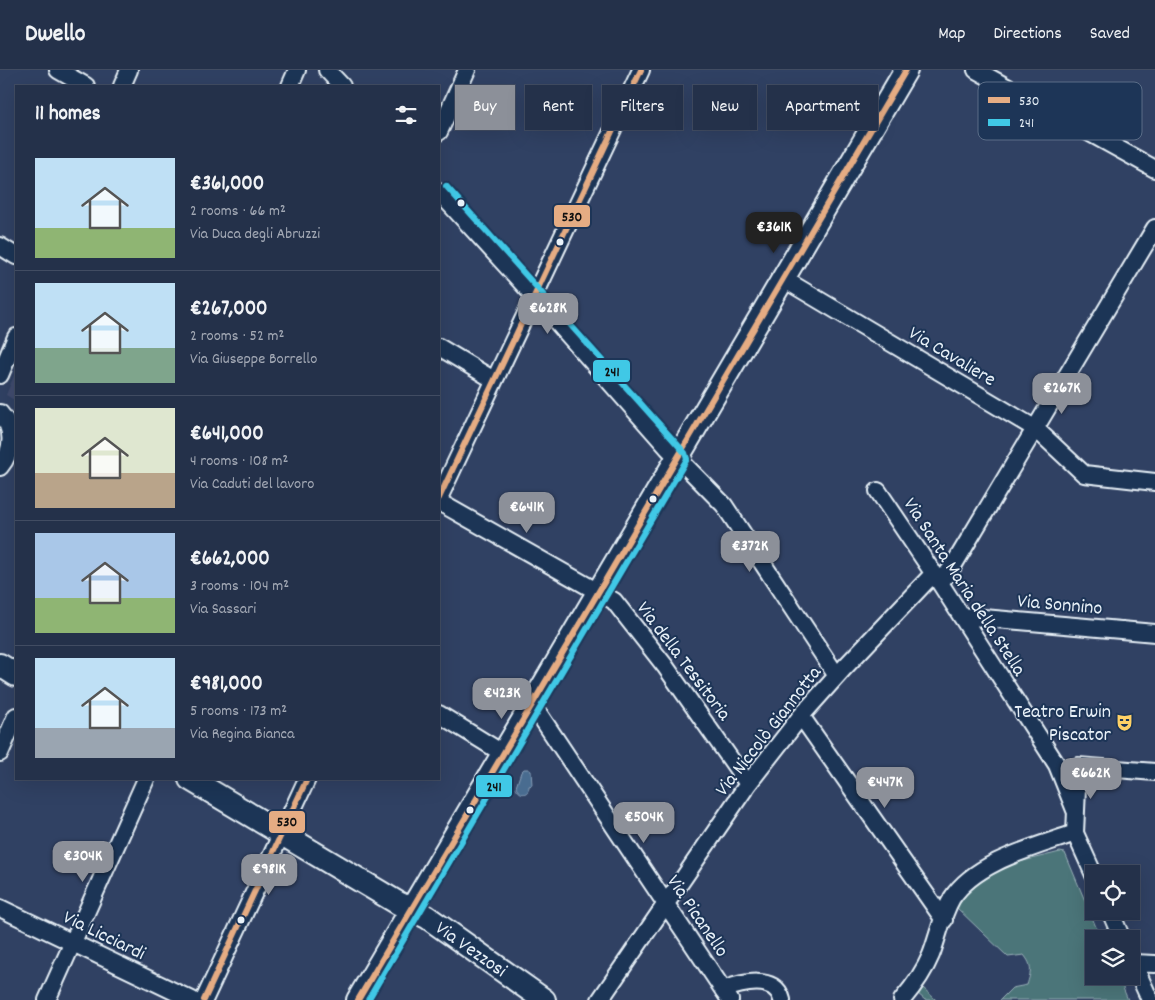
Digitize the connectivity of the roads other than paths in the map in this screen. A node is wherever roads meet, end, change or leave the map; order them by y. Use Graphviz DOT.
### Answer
graph roads {
  1 [pos="58,70"];
  2 [pos="129,70"];
  3 [pos="297,70"];
  4 [pos="327,70"];
  5 [pos="466,70"];
  6 [pos="641,70"];
  7 [pos="906,70"];
  8 [pos="976,70"];
  9 [pos="998,82"];
  10 [pos="84,85"];
  11 [pos="122,85"];
  12 [pos="290,85"];
  13 [pos="341,85"];
  14 [pos="440,130"];
  15 [pos="1103,140"];
  16 [pos="1155,169"];
  17 [pos="440,193"];
  18 [pos="1155,228"];
  19 [pos="0,246"];
  20 [pos="15,255"];
  21 [pos="782,278"];
  22 [pos="534,296"];
  23 [pos="15,339"];
  24 [pos="440,348"];
  25 [pos="0,375"];
  26 [pos="494,380"];
  27 [pos="0,413"];
  28 [pos="1036,429"];
  29 [pos="678,459"];
  30 [pos="7,465"];
  31 [pos="1155,482"];
  32 [pos="878,491"];
  33 [pos="440,496"];
  34 [pos="440,503"];
  35 [pos="937,578"];
  36 [pos="599,593"];
  37 [pos="961,616"];
  38 [pos="1155,633"];
  39 [pos="0,665"];
  40 [pos="15,674"];
  41 [pos="837,676"];
  42 [pos="533,705"];
  43 [pos="440,715"];
  44 [pos="801,716"];
  45 [pos="15,718"];
  46 [pos="0,753"];
  47 [pos="504,754"];
  48 [pos="1155,772"];
  49 [pos="146,780"];
  50 [pos="192,780"];
  51 [pos="307,780"];
  52 [pos="748,784"];
  53 [pos="1075,810"];
  54 [pos="282,832"];
  55 [pos="1075,833"];
  56 [pos="1089,865"];
  57 [pos="666,905"];
  58 [pos="0,908"];
  59 [pos="412,910"];
  60 [pos="944,920"];
  61 [pos="74,942"];
  62 [pos="1140,962"];
  63 [pos="1155,964"];
  64 [pos="1140,978"];
  65 [pos="727,995"];
  66 [pos="48,1000"];
  67 [pos="192,1000"];
  68 [pos="204,1000"];
  69 [pos="358,1000"];
  70 [pos="544,1000"];
  71 [pos="600,1000"];
  72 [pos="782,1000"];
  73 [pos="902,1000"];
  74 [pos="1150,1000"];
  1 -- 10 [label="street"];
  2 -- 11 [label="street"];
  3 -- 12 [label="street"];
  4 -- 13 [label="street"];
  5 -- 14 [label="street"];
  6 -- 22 [label="street"];
  7 -- 21 [label="main road"];
  8 -- 9 [label="street"];
  15 -- 16 [label="street"];
  17 -- 22 [label="street"];
  18 -- 28 [label="street, Via Niccolò Giannotta"];
  19 -- 20 [label="street"];
  21 -- 28 [label="street, Via Cavaliere"];
  21 -- 29 [label="main road"];
  22 -- 26 [label="street"];
  22 -- 29 [label="street"];
  23 -- 25 [label="street"];
  24 -- 26 [label="street"];
  26 -- 33 [label="street"];
  27 -- 30 [label="street"];
  28 -- 31 [label="street, Via Cavaliere"];
  28 -- 35 [label="street, Via Niccolò Giannotta"];
  29 -- 36 [label="main road"];
  29 -- 41 [label="street"];
  32 -- 35 [label="street, Via Santa Maria della Stella"];
  34 -- 36 [label="street, Via della Tessitoria"];
  35 -- 37 [label="street, Via Santa Maria della Stella"];
  35 -- 41 [label="street, Via Niccolò Giannotta"];
  36 -- 42 [label="main road"];
  36 -- 52 [label="street, Via della Tessitoria"];
  37 -- 38 [label="street, Via Sonnino"];
  37 -- 53 [label="street, Via Santa Maria della Stella"];
  39 -- 40 [label="main road"];
  41 -- 44 [label="street, Via Niccolò Giannotta"];
  42 -- 47 [label="main road"];
  42 -- 57 [label="street, Via Picanello"];
  43 -- 47 [label="street"];
  44 -- 52 [label="street, Via Niccolò Giannotta"];
  44 -- 60 [label="street"];
  45 -- 46 [label="street"];
  47 -- 59 [label="main road"];
  48 -- 53 [label="street"];
  49 -- 61 [label="street"];
  50 -- 54 [label="main road, Via Vezzosi"];
  51 -- 54 [label="street"];
  52 -- 57 [label="street, Via Niccolò Giannotta"];
  53 -- 55 [label="street"];
  54 -- 59 [label="main road, Via Vezzosi"];
  54 -- 68 [label="street"];
  55 -- 56 [label="street"];
  55 -- 60 [label="street"];
  57 -- 65 [label="street, Via Picanello"];
  57 -- 71 [label="street, Via Niccolò Giannotta"];
  58 -- 61 [label="street, Via Licciardi"];
  59 -- 69 [label="main road"];
  59 -- 70 [label="main road, Via Vezzosi"];
  60 -- 73 [label="street"];
  61 -- 66 [label="street"];
  61 -- 67 [label="street, Via Licciardi"];
  62 -- 63 [label="street"];
  64 -- 74 [label="street"];
  65 -- 72 [label="street"];
}
